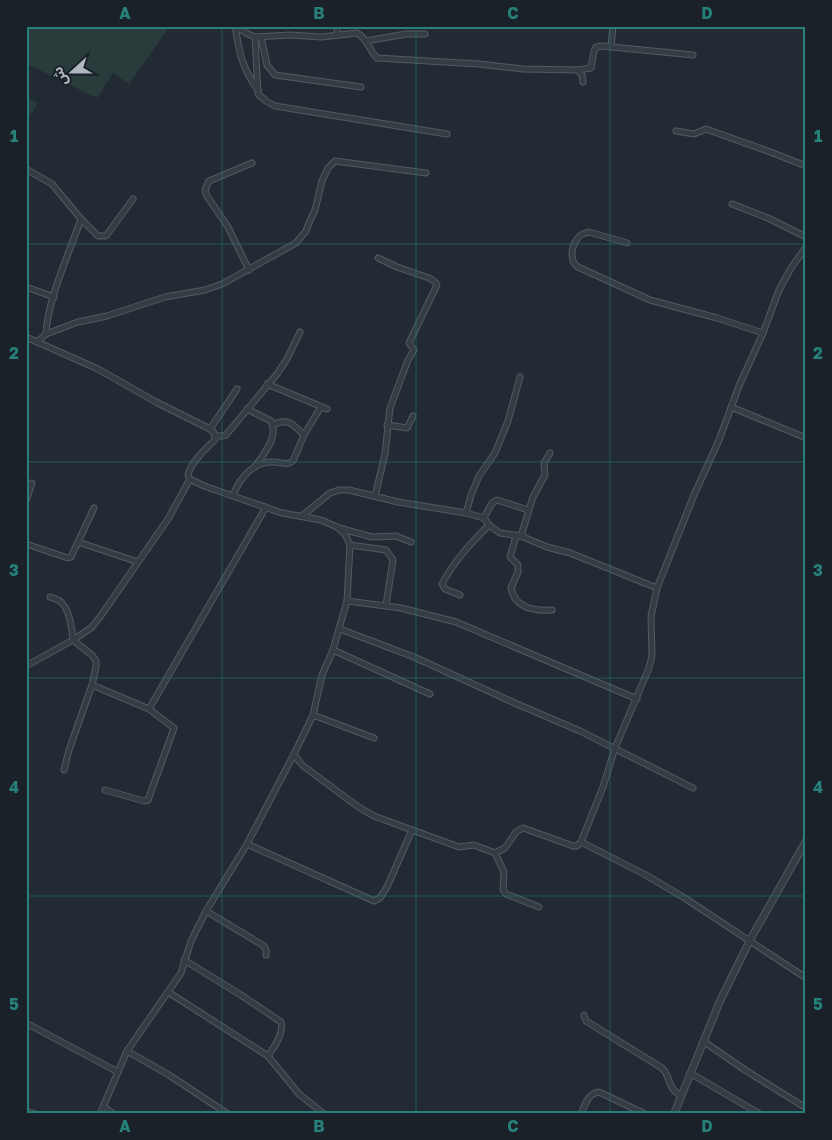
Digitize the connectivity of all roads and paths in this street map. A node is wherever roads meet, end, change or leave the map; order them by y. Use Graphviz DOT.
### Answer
graph roads {
  1 [pos="235,26"];
  2 [pos="337,26"];
  3 [pos="613,26"];
  4 [pos="425,34"];
  5 [pos="337,36"];
  6 [pos="258,37"];
  7 [pos="366,41"];
  8 [pos="611,47"];
  9 [pos="693,55"];
  10 [pos="578,70"];
  11 [pos="583,82"];
  12 [pos="361,87"];
  13 [pos="258,90"];
  14 [pos="676,131"];
  15 [pos="447,134"];
  16 [pos="252,163"];
  17 [pos="806,166"];
  18 [pos="26,169"];
  19 [pos="426,173"];
  20 [pos="132,199"];
  21 [pos="732,204"];
  22 [pos="81,219"];
  23 [pos="806,237"];
  24 [pos="627,243"];
  25 [pos="806,246"];
  26 [pos="378,258"];
  27 [pos="249,270"];
  28 [pos="26,287"];
  29 [pos="54,297"];
  30 [pos="300,332"];
  31 [pos="763,333"];
  32 [pos="46,334"];
  33 [pos="26,337"];
  34 [pos="36,342"];
  35 [pos="520,376"];
  36 [pos="267,384"];
  37 [pos="237,389"];
  38 [pos="321,407"];
  39 [pos="731,407"];
  40 [pos="327,409"];
  41 [pos="247,410"];
  42 [pos="413,416"];
  43 [pos="273,425"];
  44 [pos="387,425"];
  45 [pos="210,429"];
  46 [pos="304,435"];
  47 [pos="216,436"];
  48 [pos="806,438"];
  49 [pos="550,453"];
  50 [pos="255,467"];
  51 [pos="190,479"];
  52 [pos="32,483"];
  53 [pos="233,495"];
  54 [pos="375,496"];
  55 [pos="26,500"];
  56 [pos="266,507"];
  57 [pos="94,508"];
  58 [pos="528,510"];
  59 [pos="466,513"];
  60 [pos="302,516"];
  61 [pos="484,518"];
  62 [pos="489,525"];
  63 [pos="337,527"];
  64 [pos="518,536"];
  65 [pos="382,538"];
  66 [pos="78,542"];
  67 [pos="411,542"];
  68 [pos="26,544"];
  69 [pos="350,545"];
  70 [pos="386,550"];
  71 [pos="138,562"];
  72 [pos="657,588"];
  73 [pos="460,595"];
  74 [pos="50,597"];
  75 [pos="347,601"];
  76 [pos="386,605"];
  77 [pos="552,610"];
  78 [pos="340,629"];
  79 [pos="73,640"];
  80 [pos="333,650"];
  81 [pos="26,666"];
  82 [pos="92,686"];
  83 [pos="430,694"];
  84 [pos="637,699"];
  85 [pos="149,709"];
  86 [pos="313,715"];
  87 [pos="374,738"];
  88 [pos="615,748"];
  89 [pos="294,754"];
  90 [pos="64,770"];
  91 [pos="693,788"];
  92 [pos="105,790"];
  93 [pos="412,830"];
  94 [pos="581,842"];
  95 [pos="806,842"];
  96 [pos="247,844"];
  97 [pos="495,853"];
  98 [pos="539,907"];
  99 [pos="206,910"];
  100 [pos="750,940"];
  101 [pos="266,955"];
  102 [pos="184,960"];
  103 [pos="806,978"];
  104 [pos="168,992"];
  105 [pos="584,1015"];
  106 [pos="26,1023"];
  107 [pos="703,1041"];
  108 [pos="127,1051"];
  109 [pos="268,1056"];
  110 [pos="118,1072"];
  111 [pos="690,1073"];
  112 [pos="681,1096"];
  113 [pos="104,1107"];
  114 [pos="806,1108"];
  115 [pos="26,1111"];
  116 [pos="36,1114"];
  117 [pos="100,1114"];
  118 [pos="114,1114"];
  119 [pos="228,1114"];
  120 [pos="324,1114"];
  121 [pos="581,1114"];
  122 [pos="645,1114"];
  123 [pos="674,1114"];
  124 [pos="760,1114"];
  1 -- 6 [label="street"];
  1 -- 13 [label="street"];
  2 -- 5 [label="street"];
  3 -- 8 [label="street"];
  4 -- 7 [label="street"];
  5 -- 6 [label="street"];
  5 -- 7 [label="street"];
  6 -- 12 [label="street"];
  6 -- 13 [label="street"];
  7 -- 10 [label="street"];
  8 -- 9 [label="street"];
  8 -- 10 [label="street"];
  10 -- 11 [label="street"];
  13 -- 15 [label="street"];
  14 -- 17 [label="street"];
  16 -- 27 [label="street"];
  18 -- 22 [label="street"];
  19 -- 27 [label="street"];
  20 -- 22 [label="street"];
  21 -- 23 [label="street"];
  22 -- 29 [label="street"];
  24 -- 31 [label="street"];
  25 -- 31 [label="street"];
  26 -- 44 [label="street"];
  27 -- 32 [label="street"];
  28 -- 29 [label="street"];
  29 -- 32 [label="street"];
  30 -- 36 [label="street"];
  31 -- 39 [label="street"];
  32 -- 34 [label="street"];
  33 -- 34 [label="street"];
  34 -- 45 [label="street"];
  35 -- 59 [label="street"];
  36 -- 38 [label="street"];
  36 -- 41 [label="street"];
  37 -- 45 [label="street"];
  38 -- 40 [label="street"];
  38 -- 46 [label="street"];
  39 -- 48 [label="street"];
  39 -- 72 [label="street"];
  41 -- 43 [label="street"];
  41 -- 47 [label="street"];
  42 -- 44 [label="street"];
  43 -- 46 [label="street"];
  43 -- 50 [label="street"];
  44 -- 54 [label="street"];
  45 -- 47 [label="street"];
  46 -- 50 [label="street"];
  47 -- 51 [label="street"];
  49 -- 58 [label="street"];
  50 -- 53 [label="street"];
  51 -- 53 [label="street"];
  51 -- 71 [label="street"];
  52 -- 55 [label="street"];
  53 -- 56 [label="street"];
  54 -- 59 [label="street"];
  54 -- 60 [label="street"];
  56 -- 60 [label="street"];
  56 -- 85 [label="street"];
  57 -- 66 [label="street"];
  58 -- 61 [label="street"];
  58 -- 64 [label="street"];
  59 -- 61 [label="street"];
  60 -- 63 [label="street"];
  61 -- 62 [label="street"];
  62 -- 64 [label="street"];
  62 -- 73 [label="street"];
  63 -- 65 [label="street"];
  63 -- 69 [label="street"];
  64 -- 72 [label="street"];
  64 -- 77 [label="street"];
  65 -- 67 [label="street"];
  65 -- 70 [label="street"];
  66 -- 68 [label="street"];
  66 -- 71 [label="street"];
  69 -- 70 [label="street"];
  69 -- 75 [label="street"];
  70 -- 76 [label="street"];
  71 -- 79 [label="street"];
  72 -- 84 [label="street"];
  74 -- 79 [label="street"];
  75 -- 76 [label="street"];
  75 -- 78 [label="street"];
  76 -- 84 [label="street"];
  78 -- 80 [label="street"];
  78 -- 88 [label="street"];
  79 -- 81 [label="street"];
  79 -- 82 [label="street"];
  80 -- 83 [label="street"];
  80 -- 86 [label="street"];
  82 -- 85 [label="street"];
  82 -- 90 [label="street"];
  84 -- 88 [label="street"];
  85 -- 92 [label="street"];
  86 -- 87 [label="street"];
  86 -- 89 [label="street"];
  88 -- 91 [label="street"];
  88 -- 94 [label="street"];
  89 -- 93 [label="street"];
  89 -- 96 [label="street"];
  93 -- 96 [label="street"];
  93 -- 97 [label="street"];
  94 -- 97 [label="street"];
  94 -- 100 [label="street"];
  95 -- 100 [label="street"];
  96 -- 99 [label="street"];
  97 -- 98 [label="street"];
  99 -- 101 [label="street"];
  99 -- 102 [label="street"];
  100 -- 103 [label="street"];
  100 -- 107 [label="street"];
  102 -- 104 [label="street"];
  102 -- 109 [label="street"];
  104 -- 108 [label="street"];
  104 -- 109 [label="street"];
  105 -- 112 [label="street"];
  106 -- 110 [label="street"];
  107 -- 111 [label="street"];
  107 -- 114 [label="street"];
  108 -- 110 [label="street"];
  108 -- 119 [label="street"];
  109 -- 120 [label="street"];
  110 -- 113 [label="street"];
  111 -- 112 [label="street"];
  111 -- 124 [label="street"];
  112 -- 123 [label="street"];
  113 -- 117 [label="street"];
  113 -- 118 [label="street"];
  115 -- 116 [label="street"];
  121 -- 122 [label="street"];
}
